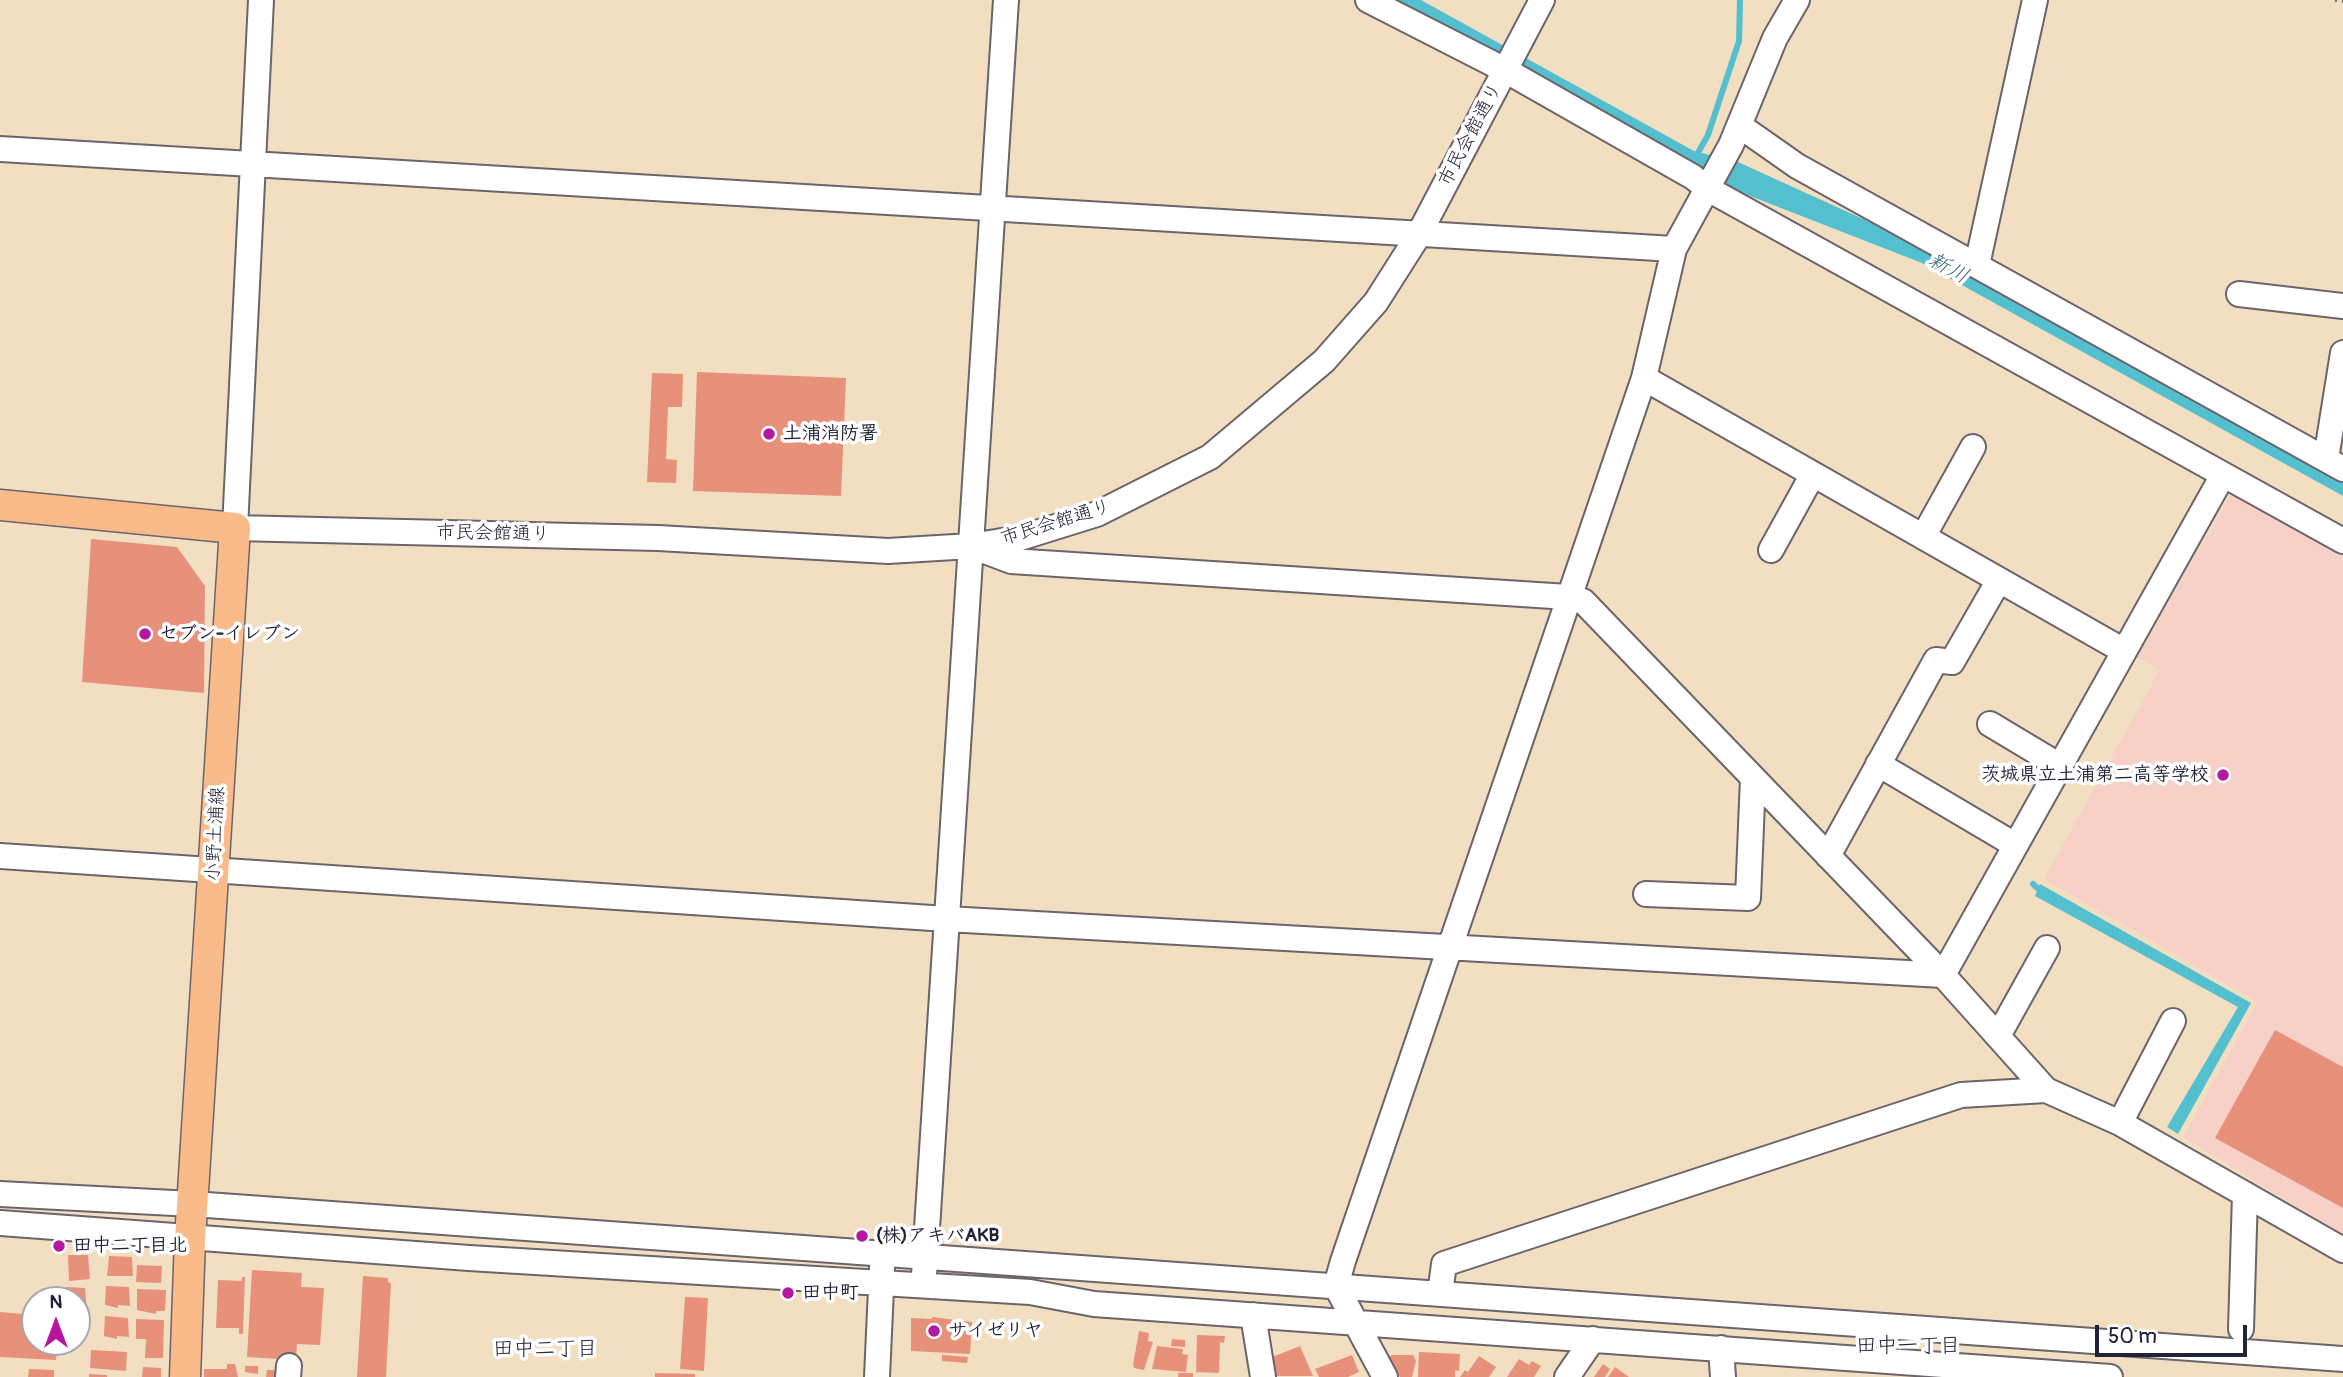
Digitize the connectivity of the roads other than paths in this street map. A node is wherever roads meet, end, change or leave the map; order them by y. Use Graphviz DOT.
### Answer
graph roads {
  1 [pos="261,0"];
  2 [pos="1006,0"];
  3 [pos="1368,0"];
  4 [pos="1542,0"];
  5 [pos="1797,0"];
  6 [pos="2035,0"];
  7 [pos="1505,70"];
  8 [pos="1735,135"];
  9 [pos="0,149"];
  10 [pos="252,163"];
  11 [pos="1710,183"];
  12 [pos="992,208"];
  13 [pos="1418,236"];
  14 [pos="1674,249"];
  15 [pos="1977,265"];
  16 [pos="2239,294"];
  17 [pos="2343,306"];
  18 [pos="2343,358"];
  19 [pos="1644,378"];
  20 [pos="1973,447"];
  21 [pos="2335,464"];
  22 [pos="1813,474"];
  23 [pos="2223,475"];
  24 [pos="0,505"];
  25 [pos="235,528"];
  26 [pos="1923,537"];
  27 [pos="2343,541"];
  28 [pos="971,546"];
  29 [pos="1770,550"];
  30 [pos="1999,580"];
  31 [pos="1569,597"];
  32 [pos="2124,651"];
  33 [pos="1990,723"];
  34 [pos="1878,764"];
  35 [pos="2060,766"];
  36 [pos="1753,778"];
  37 [pos="2015,845"];
  38 [pos="0,856"];
  39 [pos="1828,856"];
  40 [pos="215,870"];
  41 [pos="1646,894"];
  42 [pos="947,919"];
  43 [pos="1449,946"];
  44 [pos="2047,948"];
  45 [pos="1942,975"];
  46 [pos="2173,1021"];
  47 [pos="1998,1036"];
  48 [pos="2046,1090"];
  49 [pos="2120,1123"];
  50 [pos="0,1194"];
  51 [pos="2245,1194"];
  52 [pos="193,1204"];
  53 [pos="0,1223"];
  54 [pos="190,1239"];
  55 [pos="2343,1250"];
  56 [pos="883,1255"];
  57 [pos="925,1258"];
  58 [pos="882,1283"];
  59 [pos="924,1286"];
  60 [pos="1336,1286"];
  61 [pos="1440,1294"];
  62 [pos="1254,1315"];
  63 [pos="1353,1322"];
  64 [pos="2241,1329"];
  65 [pos="1593,1339"];
  66 [pos="1721,1348"];
  67 [pos="2343,1359"];
  68 [pos="1928,1370"];
  69 [pos="185,1377"];
  70 [pos="877,1377"];
  71 [pos="1263,1377"];
  72 [pos="1385,1377"];
  73 [pos="1567,1377"];
  74 [pos="1723,1377"];
  75 [pos="2110,1377"];
  1 -- 10 [label="street"];
  2 -- 12 [label="street"];
  3 -- 7 [label="street"];
  4 -- 7 [label="street, 市民会館通り"];
  5 -- 8 [label="street"];
  6 -- 15 [label="street"];
  7 -- 11 [label="street"];
  7 -- 13 [label="street, 市民会館通り"];
  8 -- 11 [label="street"];
  8 -- 15 [label="street"];
  9 -- 10 [label="street"];
  10 -- 12 [label="street"];
  10 -- 25 [label="street"];
  11 -- 14 [label="street"];
  11 -- 23 [label="street"];
  12 -- 13 [label="street"];
  12 -- 28 [label="street"];
  13 -- 14 [label="street"];
  13 -- 28 [label="street, 市民会館通り"];
  14 -- 19 [label="street"];
  15 -- 21 [label="street"];
  16 -- 17 [label="street"];
  18 -- 21 [label="street"];
  19 -- 22 [label="street"];
  19 -- 31 [label="street"];
  20 -- 26 [label="street"];
  22 -- 26 [label="street"];
  22 -- 29 [label="street"];
  23 -- 27 [label="street"];
  23 -- 32 [label="street"];
  24 -- 25 [label="main road"];
  25 -- 28 [label="street, 市民会館通り"];
  25 -- 40 [label="main road, 小野土浦線"];
  26 -- 30 [label="street"];
  28 -- 31 [label="street"];
  28 -- 42 [label="street"];
  30 -- 32 [label="street"];
  30 -- 34 [label="street"];
  31 -- 36 [label="street"];
  31 -- 43 [label="street"];
  32 -- 35 [label="street"];
  33 -- 35 [label="street"];
  34 -- 37 [label="street"];
  34 -- 39 [label="street"];
  35 -- 37 [label="street"];
  36 -- 39 [label="street"];
  36 -- 41 [label="street"];
  37 -- 45 [label="street"];
  38 -- 40 [label="street"];
  39 -- 45 [label="street"];
  40 -- 42 [label="street"];
  40 -- 52 [label="main road, 小野土浦線"];
  42 -- 43 [label="street"];
  42 -- 57 [label="street"];
  43 -- 45 [label="street"];
  43 -- 60 [label="street"];
  44 -- 47 [label="street"];
  45 -- 47 [label="street"];
  46 -- 49 [label="street"];
  47 -- 48 [label="street"];
  48 -- 49 [label="street"];
  48 -- 61 [label="street"];
  49 -- 51 [label="street"];
  50 -- 52 [label="street"];
  51 -- 55 [label="street"];
  51 -- 64 [label="street"];
  52 -- 54 [label="main road, 小野土浦線"];
  52 -- 56 [label="street"];
  53 -- 54 [label="street"];
  54 -- 58 [label="street"];
  54 -- 69 [label="main road, 小野土浦線"];
  56 -- 57 [label="street"];
  56 -- 58 [label="street"];
  57 -- 59 [label="street"];
  57 -- 60 [label="street"];
  58 -- 59 [label="street"];
  58 -- 70 [label="street"];
  59 -- 62 [label="street"];
  60 -- 61 [label="street"];
  60 -- 63 [label="street"];
  61 -- 67 [label="street"];
  62 -- 63 [label="street"];
  62 -- 71 [label="street"];
  63 -- 65 [label="street"];
  63 -- 72 [label="street"];
  65 -- 66 [label="street"];
  65 -- 73 [label="street"];
  66 -- 68 [label="street"];
  66 -- 74 [label="street"];
  68 -- 75 [label="street"];
}
